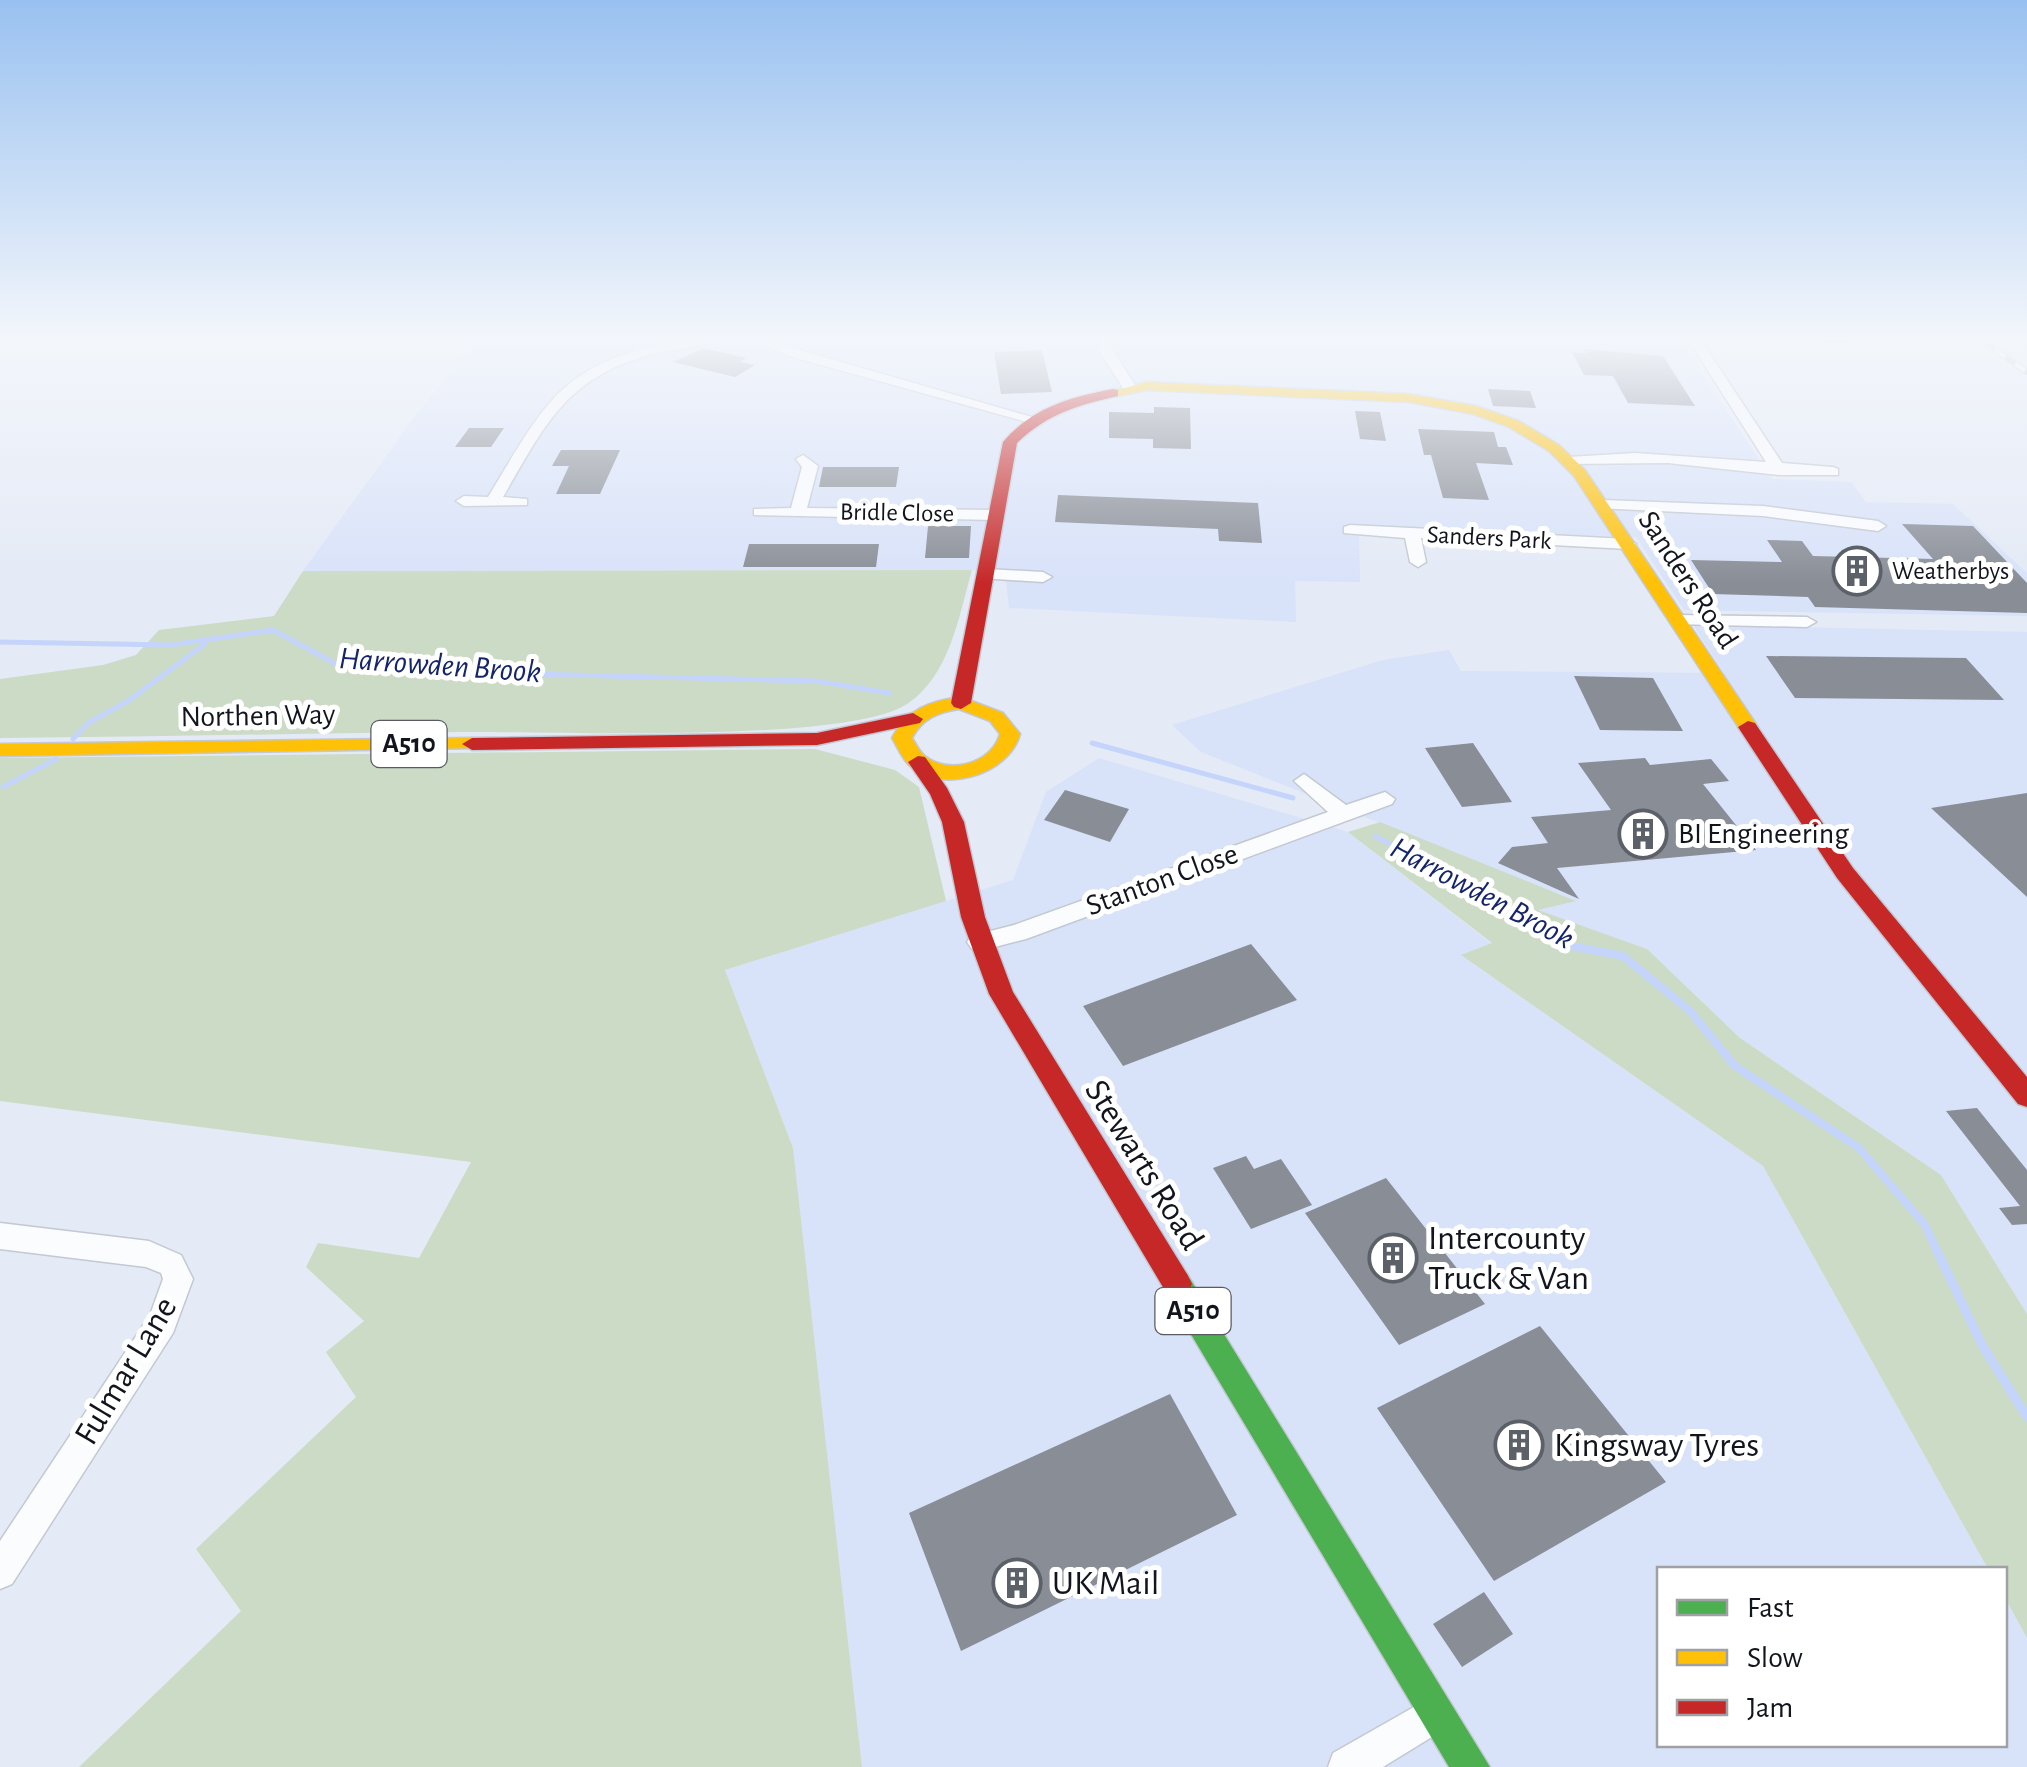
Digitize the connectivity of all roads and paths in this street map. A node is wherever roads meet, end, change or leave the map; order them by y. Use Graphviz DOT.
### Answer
graph roads {
  1 [pos="544,418"];
  2 [pos="1027,418"];
  3 [pos="1035,418"];
  4 [pos="1499,418"];
  5 [pos="1746,418"];
  6 [pos="1032,420"];
  7 [pos="803,459"];
  8 [pos="1570,461"];
  9 [pos="1779,470"];
  10 [pos="1833,472"];
  11 [pos="464,501"];
  12 [pos="494,501"];
  13 [pos="521,502"];
  14 [pos="1603,505"];
  15 [pos="760,512"];
  16 [pos="798,512"];
  17 [pos="996,514"];
  18 [pos="1878,526"];
  19 [pos="1350,530"];
  20 [pos="1412,534"];
  21 [pos="1628,544"];
  22 [pos="1418,562"];
  23 [pos="987,574"];
  24 [pos="1043,577"];
  25 [pos="1678,620"];
  26 [pos="1807,622"];
  27 [pos="961,704"];
  28 [pos="913,718"];
  29 [pos="818,739"];
  30 [pos="0,750"];
  31 [pos="914,760"];
  32 [pos="1000,760"];
  33 [pos="1304,781"];
  34 [pos="1385,799"];
  35 [pos="1343,814"];
  36 [pos="960,838"];
  37 [pos="980,942"];
  38 [pos="2027,1096"];
  39 [pos="0,1236"];
  40 [pos="0,1572"];
  41 [pos="1438,1713"];
  42 [pos="1348,1767"];
  43 [pos="1471,1767"];
  1 -- 12 [label="street"];
  2 -- 6 [label="street"];
  3 -- 6 [label="street"];
  4 -- 8 [label="street, Sanders Road"];
  5 -- 9 [label="street"];
  6 -- 17 [label="street"];
  7 -- 16 [label="street, Bridle Close"];
  8 -- 9 [label="street"];
  8 -- 14 [label="street, Sanders Road"];
  9 -- 10 [label="street"];
  11 -- 12 [label="street"];
  12 -- 13 [label="street"];
  14 -- 18 [label="street"];
  14 -- 21 [label="street, Sanders Road"];
  15 -- 16 [label="street, Bridle Close"];
  16 -- 17 [label="street, Bridle Close"];
  17 -- 23 [label="street"];
  19 -- 20 [label="street, Sanders Park"];
  20 -- 21 [label="street, Sanders Park"];
  20 -- 22 [label="street"];
  21 -- 25 [label="street, Sanders Road"];
  23 -- 24 [label="street"];
  23 -- 27 [label="street"];
  25 -- 26 [label="street"];
  25 -- 38 [label="street, Sanders Road"];
  27 -- 28 [label="street"];
  27 -- 32 [label="street"];
  28 -- 29 [label="street, Northen Way / A510"];
  28 -- 31 [label="street"];
  29 -- 30 [label="street, Northen Way / A510"];
  29 -- 31 [label="street, Northen Way / A510"];
  31 -- 32 [label="street"];
  31 -- 36 [label="street, Stewarts Road / A510"];
  32 -- 36 [label="street, Stewarts Road / A510"];
  33 -- 35 [label="street"];
  34 -- 35 [label="street, Stanton Close"];
  35 -- 37 [label="street, Stanton Close"];
  36 -- 37 [label="street, Stewarts Road / A510"];
  37 -- 41 [label="street, Stewarts Road / A510"];
  39 -- 40 [label="street, Fulmar Lane"];
  41 -- 42 [label="street"];
  41 -- 43 [label="street, Stewarts Road / A510"];
}
